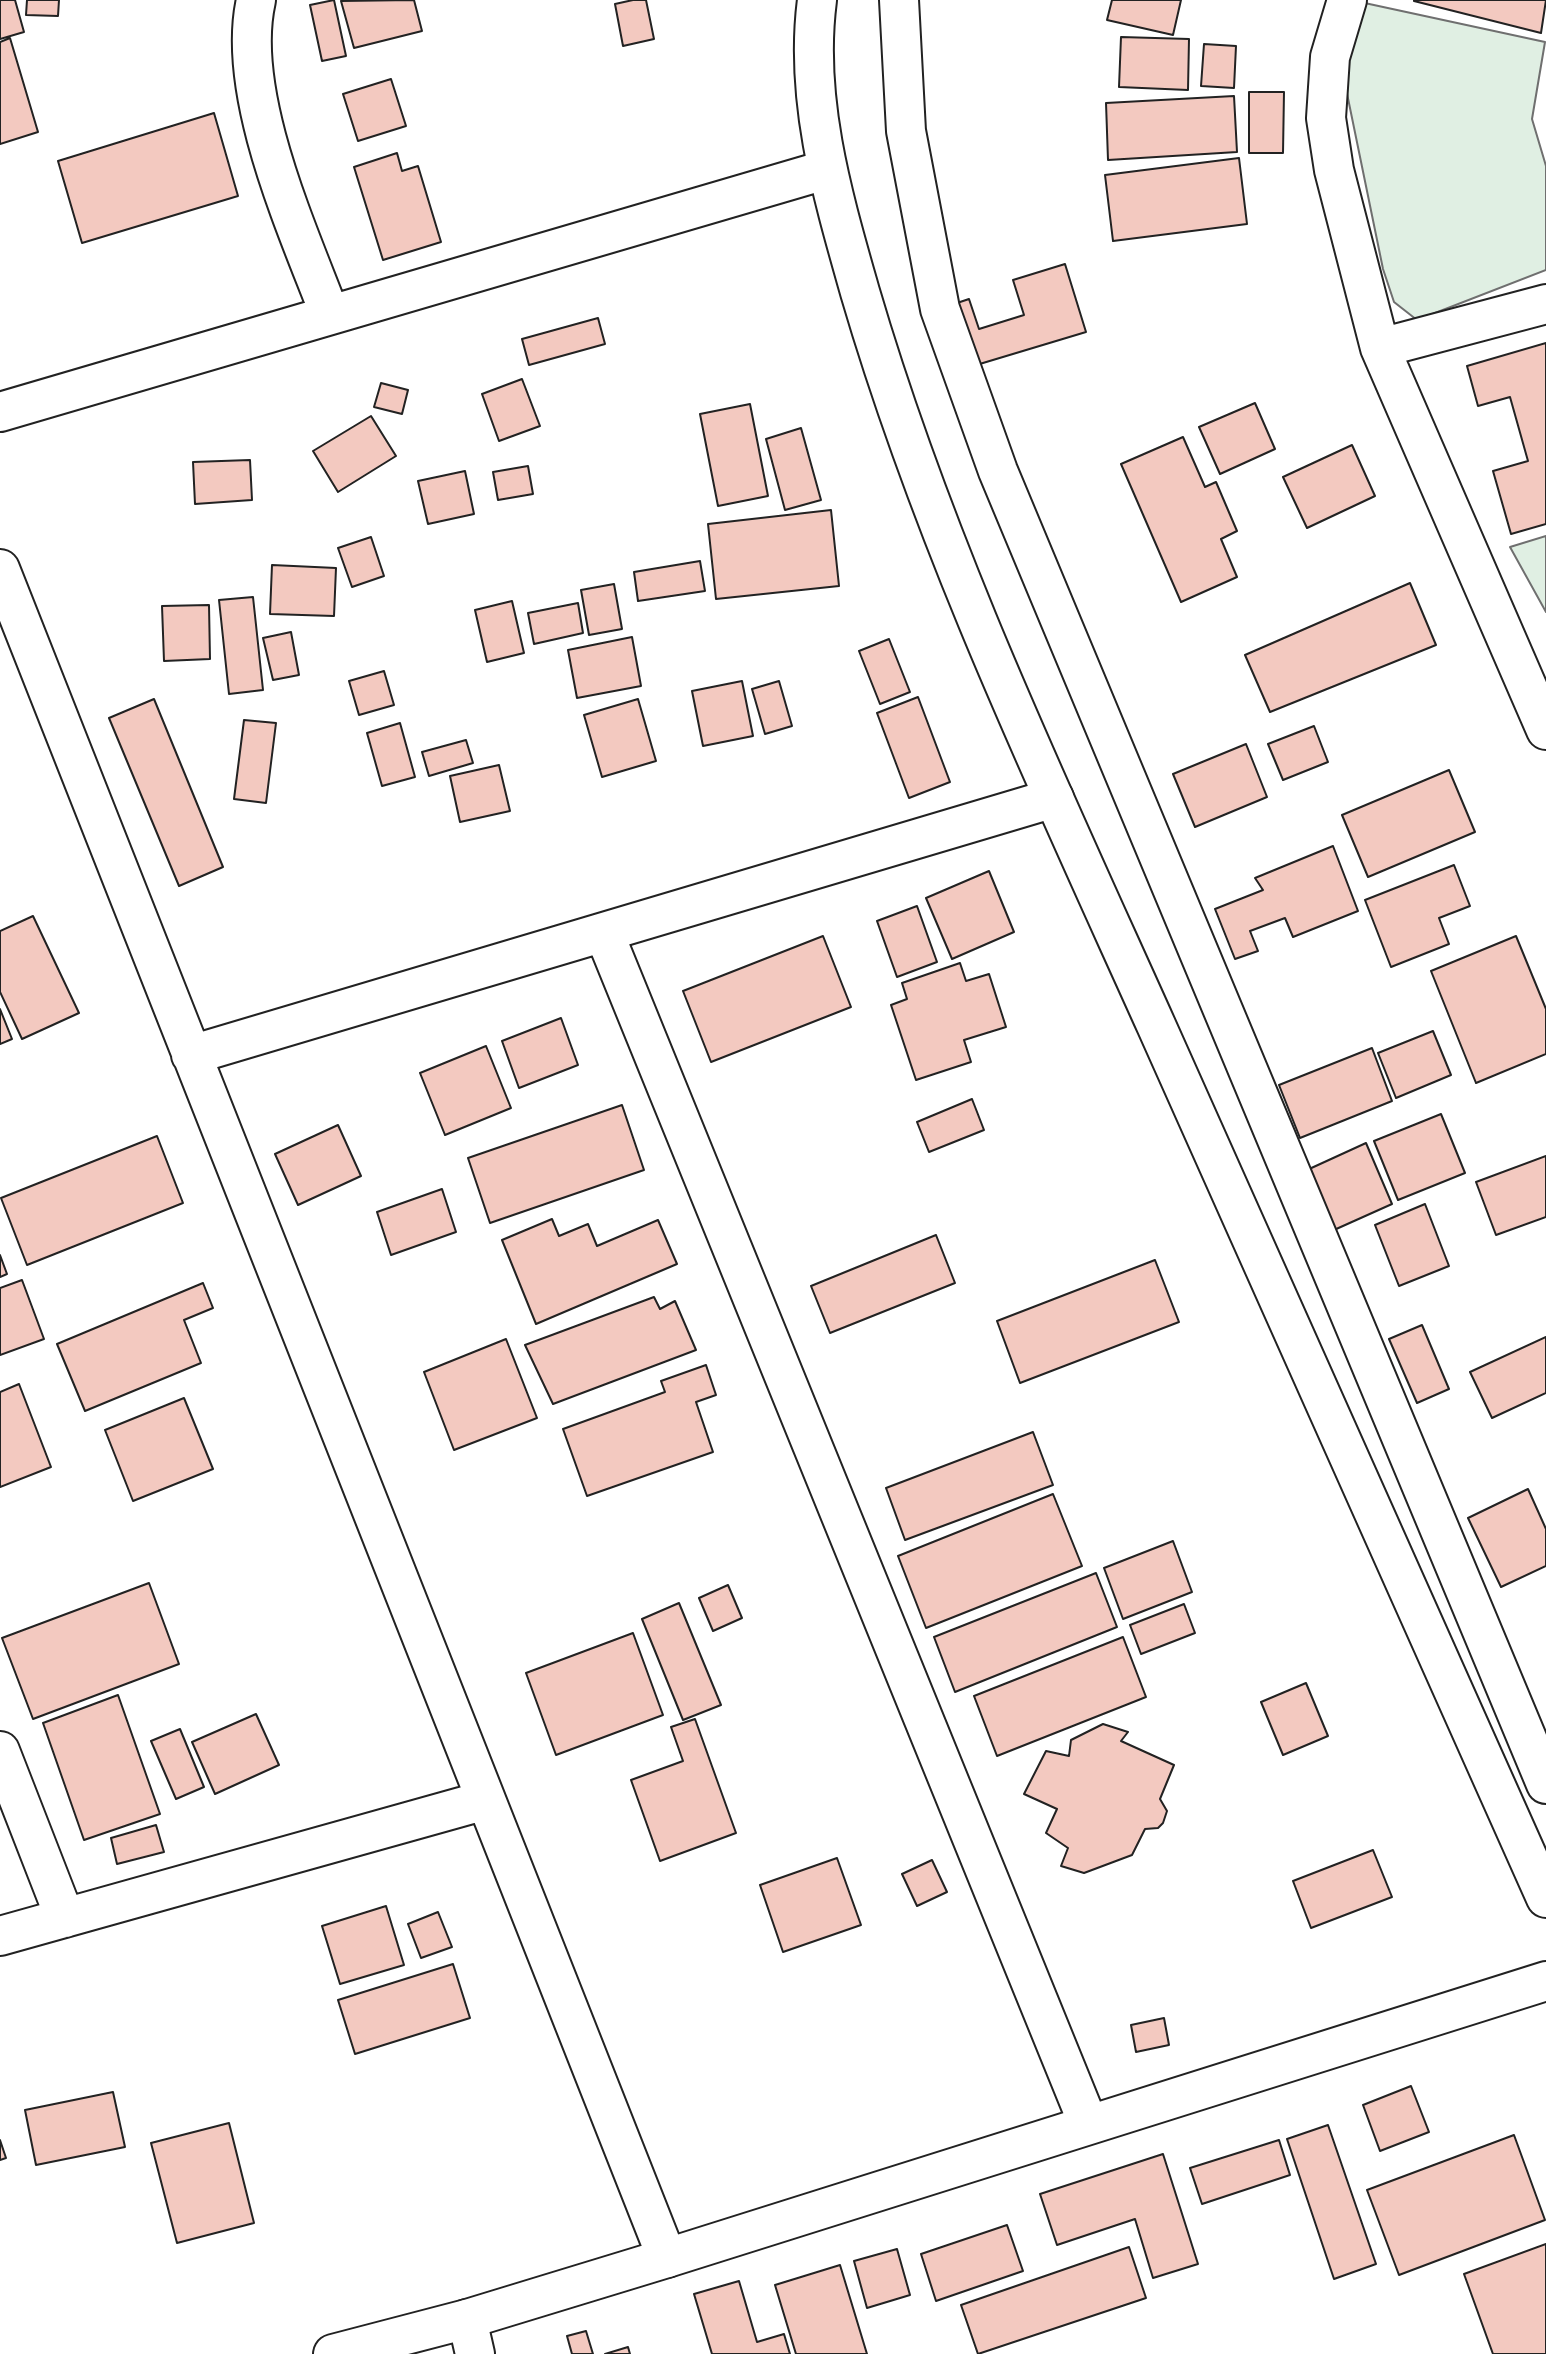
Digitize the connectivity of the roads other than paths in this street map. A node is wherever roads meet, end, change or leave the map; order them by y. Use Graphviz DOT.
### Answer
graph roads {
  1 [pos="256,0"];
  2 [pos="817,0"];
  3 [pos="899,0"];
  4 [pos="1347,0"];
  5 [pos="825,170"];
  6 [pos="1546,304"];
  7 [pos="330,315"];
  8 [pos="1380,348"];
  9 [pos="0,412"];
  10 [pos="0,569"];
  11 [pos="1546,730"];
  12 [pos="1054,798"];
  13 [pos="604,933"];
  14 [pos="191,1055"];
  15 [pos="0,1751"];
  16 [pos="1546,1784"];
  17 [pos="486,1800"];
  18 [pos="1546,1898"];
  19 [pos="65,1918"];
  20 [pos="0,1936"];
  21 [pos="1546,1981"];
  22 [pos="1088,2123"];
  23 [pos="667,2259"];
  24 [pos="471,2336"];
  25 [pos="333,2354"];
  1 -- 7 [label="street"];
  2 -- 5 [label="street"];
  3 -- 16 [label="street"];
  4 -- 8 [label="street"];
  5 -- 7 [label="street"];
  5 -- 12 [label="street"];
  6 -- 8 [label="street"];
  7 -- 9 [label="street"];
  8 -- 11 [label="street"];
  10 -- 14 [label="street"];
  12 -- 13 [label="street"];
  12 -- 18 [label="street"];
  13 -- 14 [label="street"];
  13 -- 22 [label="street"];
  14 -- 17 [label="street"];
  15 -- 19 [label="street"];
  17 -- 19 [label="street"];
  17 -- 23 [label="street"];
  19 -- 20 [label="street"];
  21 -- 22 [label="street"];
  22 -- 23 [label="street"];
  23 -- 24 [label="street"];
  24 -- 25 [label="street"];
}
